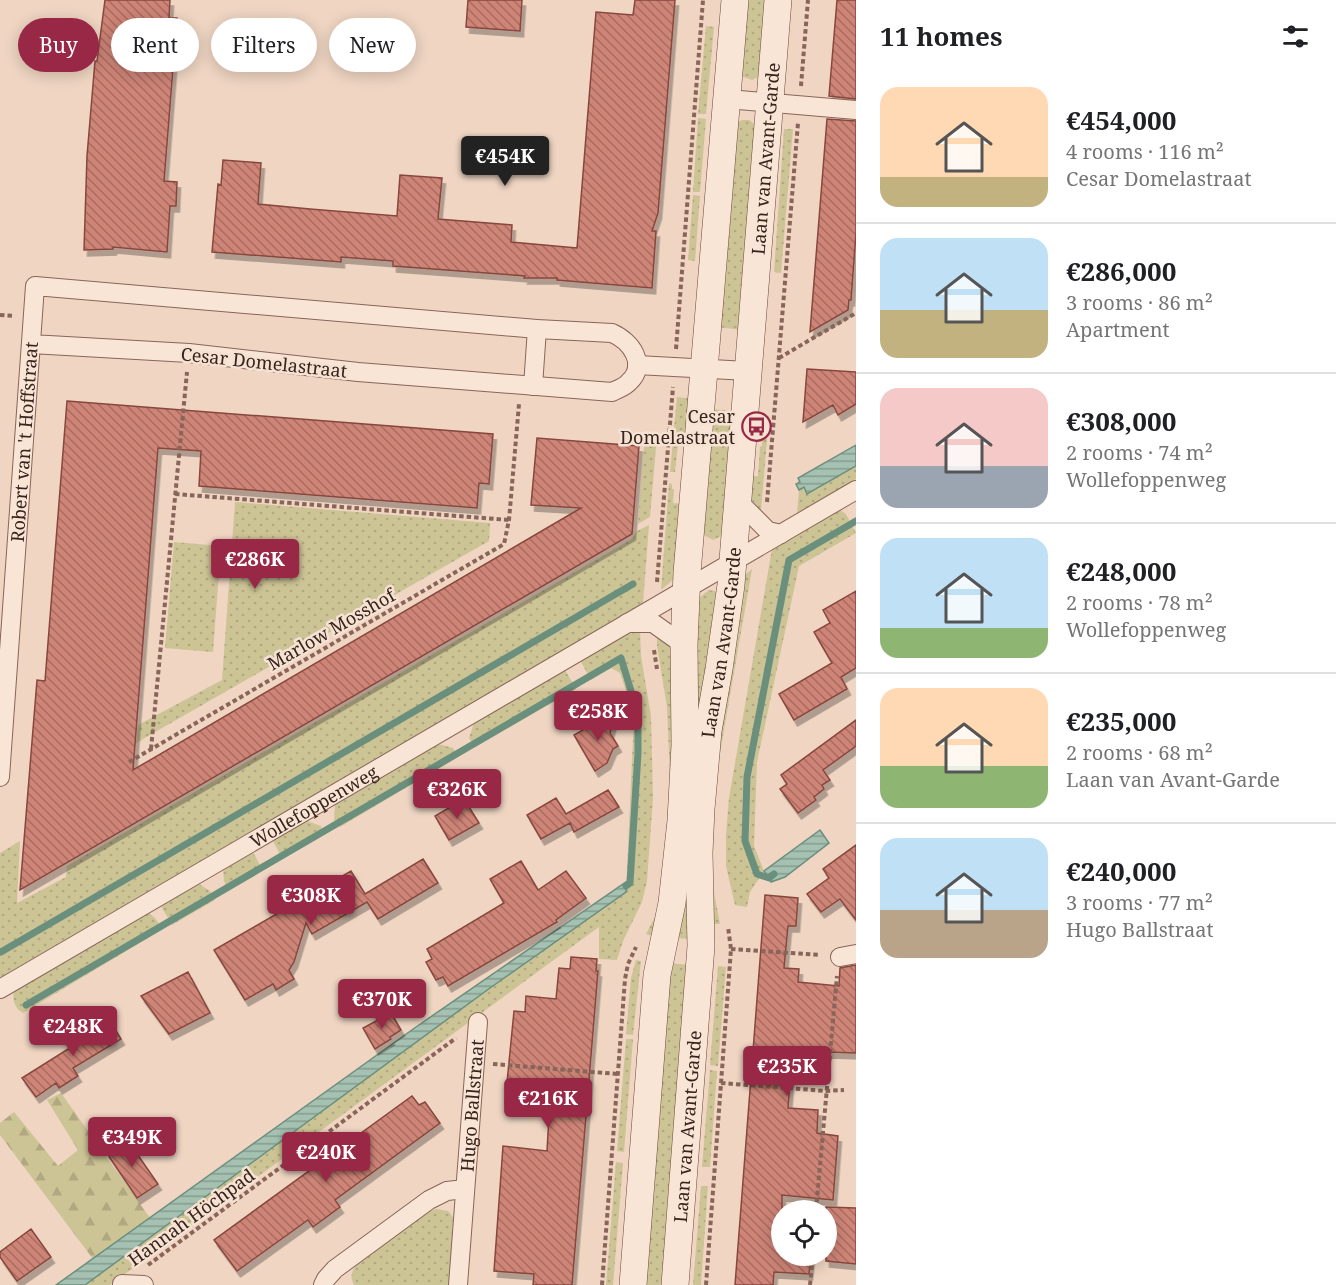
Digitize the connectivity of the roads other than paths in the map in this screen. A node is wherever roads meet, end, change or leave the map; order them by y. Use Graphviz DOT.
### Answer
graph roads {
  1 [pos="735,0"];
  2 [pos="778,0"];
  3 [pos="727,99"];
  4 [pos="771,102"];
  5 [pos="856,110"];
  6 [pos="537,329"];
  7 [pos="31,344"];
  8 [pos="637,365"];
  9 [pos="705,369"];
  10 [pos="748,370"];
  11 [pos="526,385"];
  12 [pos="856,490"];
  13 [pos="738,501"];
  14 [pos="773,531"];
  15 [pos="732,562"];
  16 [pos="687,588"];
  17 [pos="654,615"];
  18 [pos="684,645"];
  19 [pos="0,777"];
  20 [pos="0,988"];
  21 [pos="478,1022"];
  22 [pos="465,1190"];
  23 [pos="122,1284"];
  24 [pos="144,1285"];
  25 [pos="323,1285"];
  26 [pos="458,1285"];
  27 [pos="633,1285"];
  28 [pos="675,1285"];
  1 -- 3 [label="street, Laan van Avant-Garde"];
  2 -- 4 [label="street, Laan van Avant-Garde"];
  3 -- 4 [label="street"];
  3 -- 9 [label="street, Laan van Avant-Garde"];
  4 -- 5 [label="street"];
  4 -- 10 [label="street, Laan van Avant-Garde"];
  6 -- 7 [label="street, Robert van 't Hoffstraat"];
  6 -- 8 [label="street"];
  6 -- 11 [label="street"];
  7 -- 11 [label="street, Cesar Domelastraat"];
  7 -- 19 [label="street, Robert van 't Hoffstraat"];
  8 -- 9 [label="street"];
  8 -- 11 [label="street, Cesar Domelastraat"];
  9 -- 10 [label="street"];
  9 -- 16 [label="street, Laan van Avant-Garde"];
  10 -- 13 [label="street, Laan van Avant-Garde"];
  12 -- 14 [label="street, Wollefoppenweg"];
  13 -- 14 [label="street"];
  13 -- 15 [label="street, Laan van Avant-Garde"];
  14 -- 15 [label="street, Wollefoppenweg"];
  15 -- 16 [label="street, Wollefoppenweg"];
  15 -- 28 [label="street, Laan van Avant-Garde"];
  16 -- 17 [label="street, Wollefoppenweg"];
  16 -- 18 [label="street, Laan van Avant-Garde"];
  17 -- 18 [label="street"];
  17 -- 20 [label="street, Wollefoppenweg"];
  18 -- 27 [label="street, Laan van Avant-Garde"];
  21 -- 22 [label="street, Hugo Ballstraat"];
  22 -- 25 [label="street, Hugo Ballstraat"];
  22 -- 26 [label="street, Hugo Ballstraat"];
  23 -- 24 [label="street"];
}
